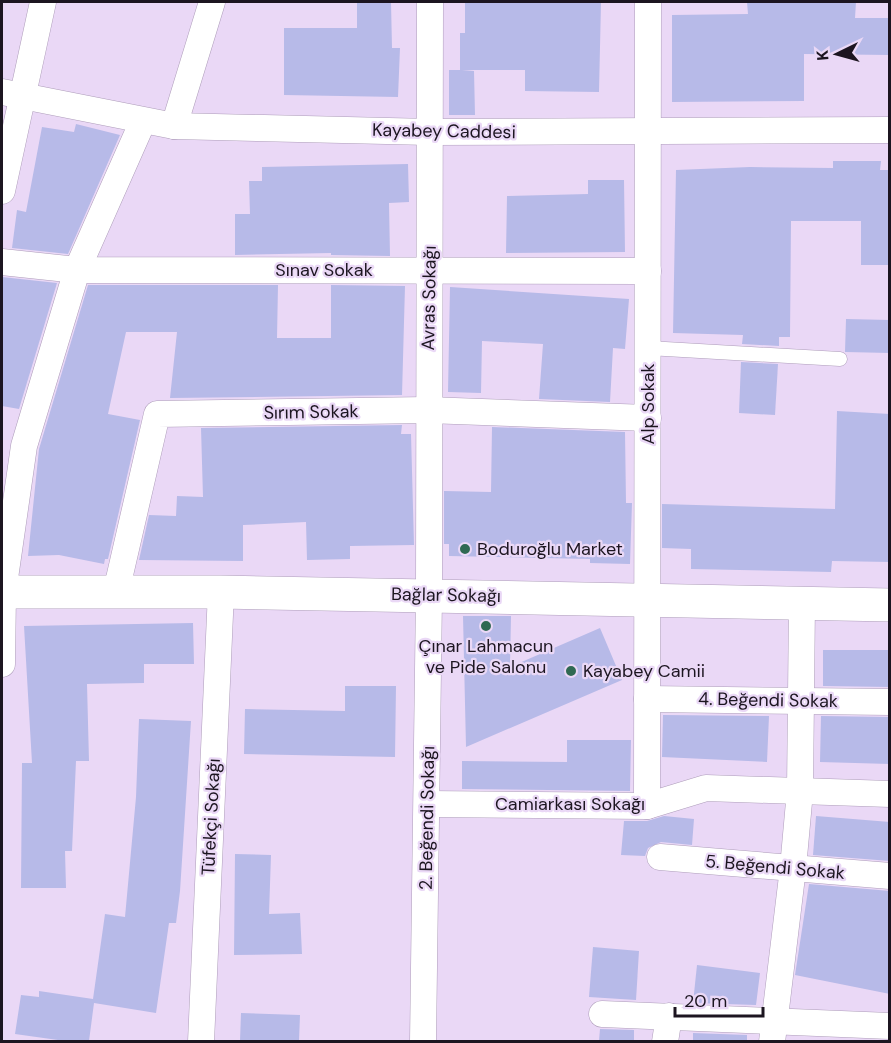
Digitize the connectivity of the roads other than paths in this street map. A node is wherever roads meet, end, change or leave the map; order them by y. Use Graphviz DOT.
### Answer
graph roads {
  1 [pos="43,2"];
  2 [pos="212,2"];
  3 [pos="430,2"];
  4 [pos="648,2"];
  5 [pos="12,94"];
  6 [pos="143,122"];
  7 [pos="174,126"];
  8 [pos="890,130"];
  9 [pos="430,132"];
  10 [pos="648,132"];
  11 [pos="2,191"];
  12 [pos="2,262"];
  13 [pos="77,270"];
  14 [pos="430,270"];
  15 [pos="648,270"];
  16 [pos="648,348"];
  17 [pos="840,359"];
  18 [pos="428,410"];
  19 [pos="648,418"];
  20 [pos="2,592"];
  21 [pos="116,592"];
  22 [pos="221,592"];
  23 [pos="429,595"];
  24 [pos="647,598"];
  25 [pos="801,602"];
  26 [pos="890,605"];
  27 [pos="2,664"];
  28 [pos="647,699"];
  29 [pos="801,701"];
  30 [pos="890,702"];
  31 [pos="800,791"];
  32 [pos="890,794"];
  33 [pos="427,804"];
  34 [pos="647,806"];
  35 [pos="660,857"];
  36 [pos="794,868"];
  37 [pos="890,876"];
  38 [pos="603,1014"];
  39 [pos="669,1016"];
  40 [pos="890,1026"];
  41 [pos="773,1031"];
  42 [pos="201,1041"];
  43 [pos="423,1041"];
  44 [pos="665,1041"];
  1 -- 5 [label="street"];
  2 -- 7 [label="street"];
  3 -- 9 [label="street, Avras Sokağı"];
  4 -- 10 [label="street, Alp Sokak"];
  5 -- 6 [label="street, Kayabey Caddesi"];
  5 -- 11 [label="street"];
  6 -- 7 [label="street, Kayabey Caddesi"];
  6 -- 13 [label="street"];
  7 -- 9 [label="street, Kayabey Caddesi"];
  8 -- 10 [label="street, Kayabey Caddesi"];
  9 -- 10 [label="street, Kayabey Caddesi"];
  9 -- 14 [label="street, Avras Sokağı"];
  10 -- 15 [label="street, Alp Sokak"];
  12 -- 13 [label="street, Sınav Sokak"];
  13 -- 14 [label="street, Sınav Sokak"];
  13 -- 20 [label="street"];
  14 -- 15 [label="street, Sınav Sokak"];
  14 -- 18 [label="street, Avras Sokağı"];
  15 -- 16 [label="street, Alp Sokak"];
  16 -- 17 [label="lane"];
  16 -- 19 [label="street, Alp Sokak"];
  18 -- 19 [label="street, Sırım Sokak"];
  18 -- 21 [label="street, Sırım Sokak"];
  18 -- 23 [label="street, Avras Sokağı"];
  19 -- 24 [label="street, Alp Sokak"];
  20 -- 21 [label="main road, Bağlar Sokağı"];
  20 -- 27 [label="street"];
  21 -- 22 [label="main road, Bağlar Sokağı"];
  22 -- 23 [label="main road, Bağlar Sokağı"];
  22 -- 42 [label="street, Tüfekçi Sokağı"];
  23 -- 24 [label="main road, Bağlar Sokağı"];
  23 -- 33 [label="street, 2. Beğendi Sokağı"];
  24 -- 25 [label="main road, Bağlar Sokağı"];
  24 -- 28 [label="street, Alp Sokak"];
  25 -- 26 [label="main road, Bağlar Sokağı"];
  25 -- 29 [label="street"];
  28 -- 29 [label="street, 4. Beğendi Sokak"];
  28 -- 34 [label="street, Alp Sokak"];
  29 -- 30 [label="street, 4. Beğendi Sokak"];
  29 -- 31 [label="street"];
  31 -- 32 [label="street, Camiarkası Sokağı"];
  31 -- 34 [label="street, Camiarkası Sokağı"];
  31 -- 36 [label="street"];
  33 -- 34 [label="street, Camiarkası Sokağı"];
  33 -- 43 [label="street, 2. Beğendi Sokağı"];
  35 -- 36 [label="street, 5. Beğendi Sokak"];
  36 -- 37 [label="street, 5. Beğendi Sokak"];
  36 -- 41 [label="street"];
  38 -- 39 [label="street"];
  39 -- 41 [label="street"];
  39 -- 44 [label="street"];
  40 -- 41 [label="street"];
}
